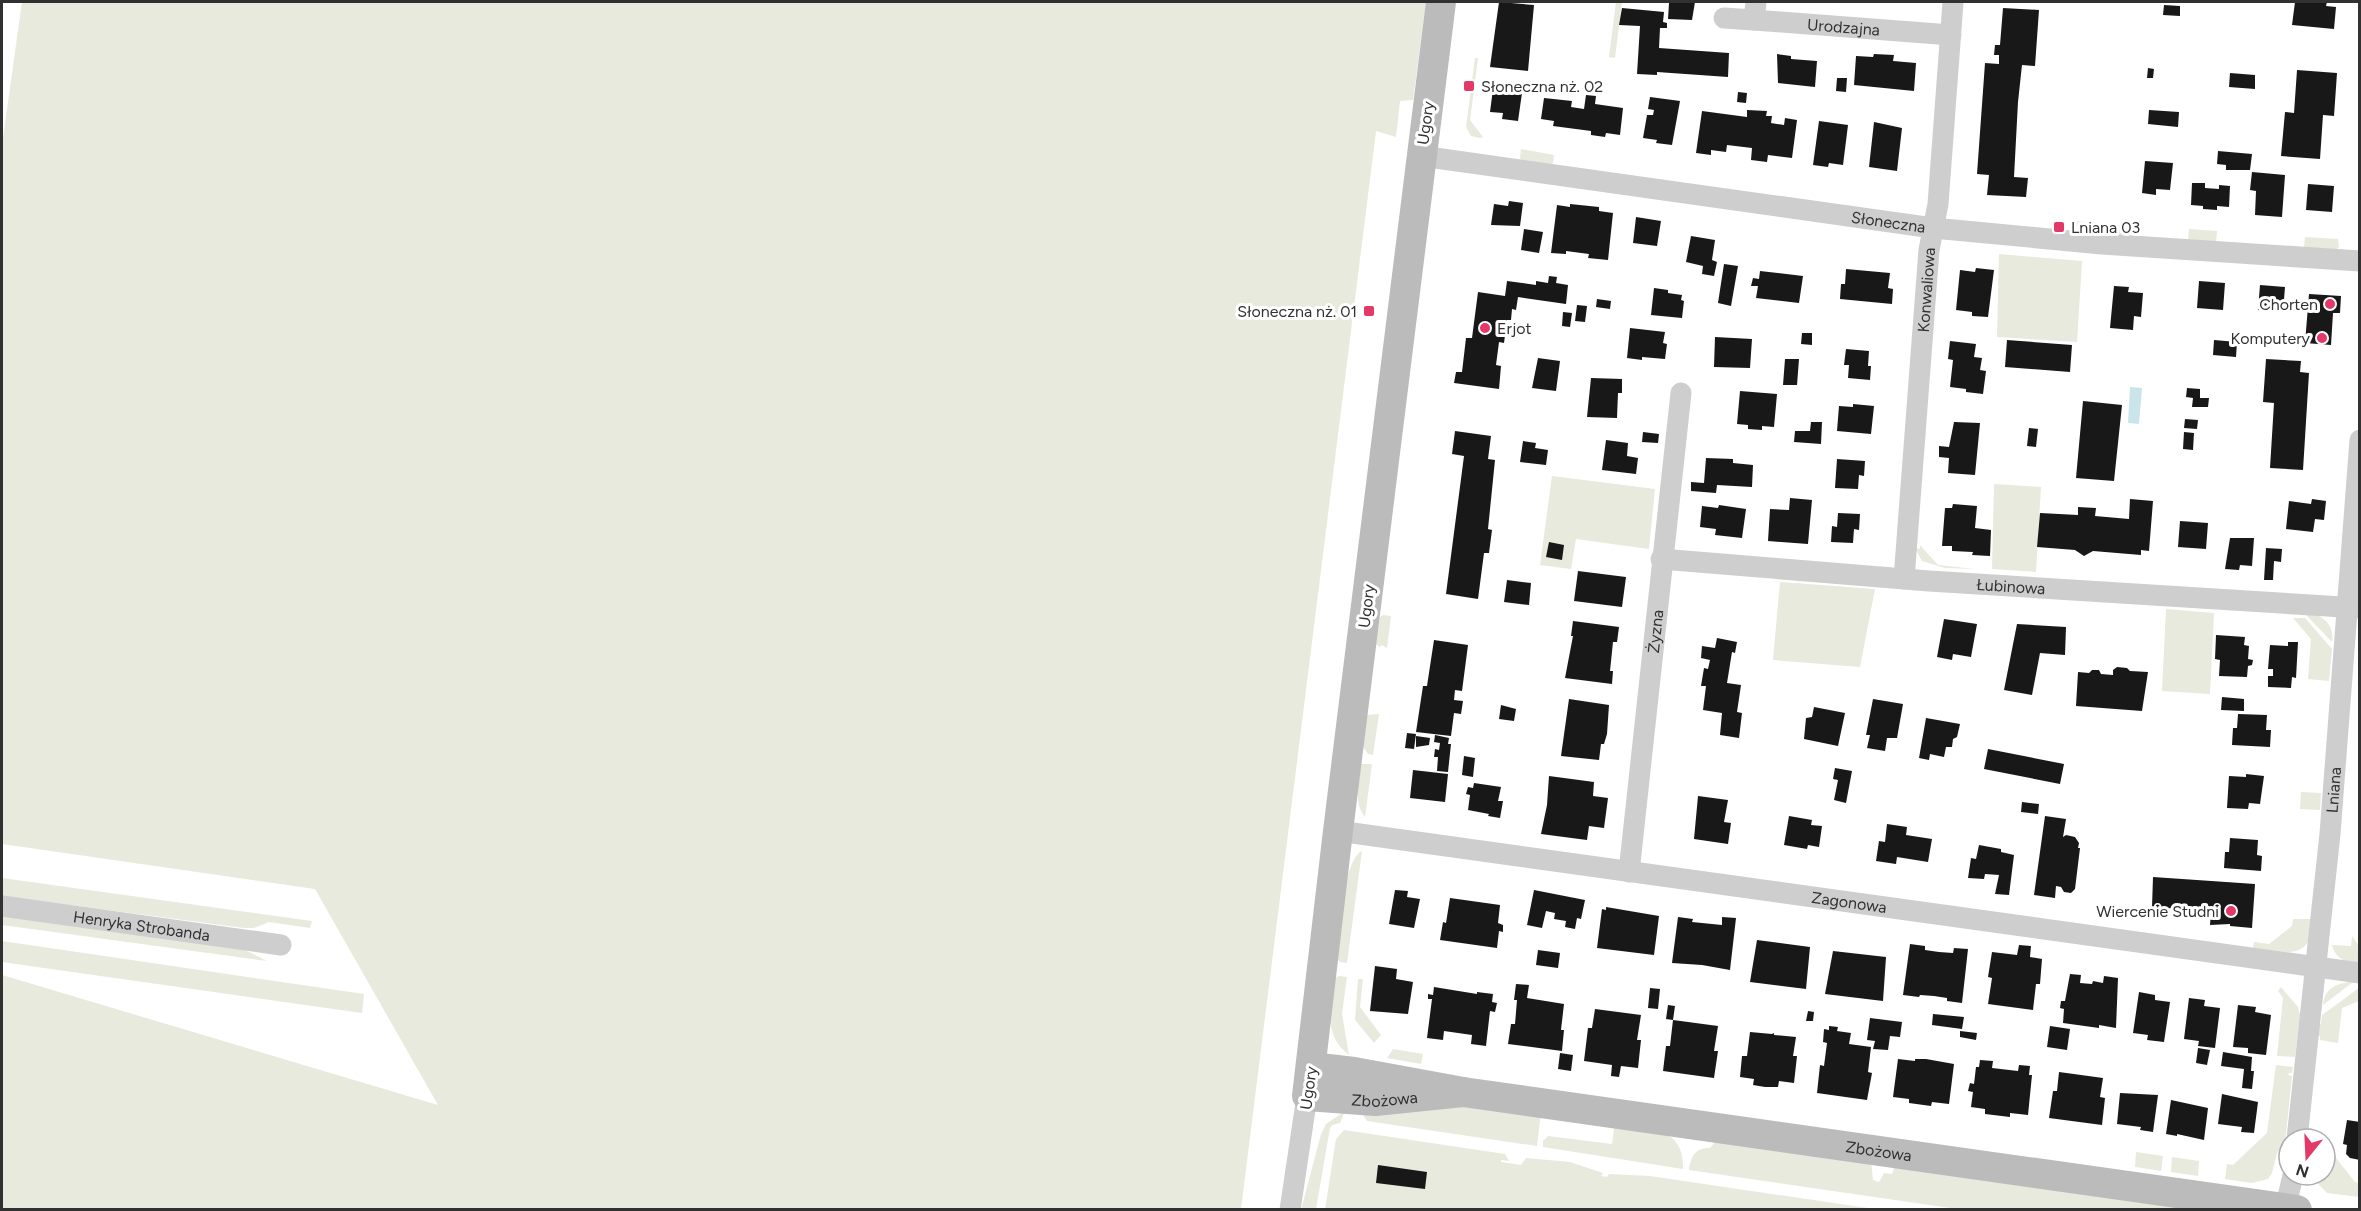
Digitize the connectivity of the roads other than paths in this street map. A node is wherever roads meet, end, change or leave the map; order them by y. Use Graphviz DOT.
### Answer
graph roads {
  1 [pos="1441,2"];
  2 [pos="1953,2"];
  3 [pos="1755,11"];
  4 [pos="1724,18"];
  5 [pos="1951,34"];
  6 [pos="1421,156"];
  7 [pos="1933,228"];
  8 [pos="2360,261"];
  9 [pos="1681,393"];
  10 [pos="2360,440"];
  11 [pos="1661,559"];
  12 [pos="1904,579"];
  13 [pos="2353,608"];
  14 [pos="1338,831"];
  15 [pos="1629,872"];
  16 [pos="2,906"];
  17 [pos="280,945"];
  18 [pos="2317,967"];
  19 [pos="2360,973"];
  20 [pos="1309,1081"];
  21 [pos="2298,1127"];
  22 [pos="2292,1187"];
  23 [pos="1290,1209"];
  24 [pos="2289,1209"];
  1 -- 6 [label="street, Ugory"];
  2 -- 5 [label="street, Konwaliowa"];
  3 -- 4 [label="street, Urodzajna"];
  3 -- 5 [label="street, Urodzajna"];
  5 -- 7 [label="street, Konwaliowa"];
  6 -- 7 [label="street, Słoneczna"];
  6 -- 14 [label="street, Ugory"];
  7 -- 8 [label="street, Słoneczna"];
  7 -- 12 [label="street, Konwaliowa"];
  9 -- 11 [label="street, Żyzna"];
  10 -- 13 [label="street, Lniana"];
  11 -- 12 [label="street, Łubinowa"];
  11 -- 15 [label="street, Żyzna"];
  12 -- 13 [label="street, Łubinowa"];
  13 -- 18 [label="street, Lniana"];
  14 -- 15 [label="street, Zagonowa"];
  14 -- 20 [label="street, Ugory"];
  15 -- 18 [label="street, Zagonowa"];
  16 -- 17 [label="street, Henryka Strobanda"];
  18 -- 19 [label="street, Zagonowa"];
  18 -- 21 [label="street, Lniana"];
  20 -- 23 [label="street, Ugory"];
  20 -- 24 [label="street, Zbożowa"];
  22 -- 24 [label="street"];
}
